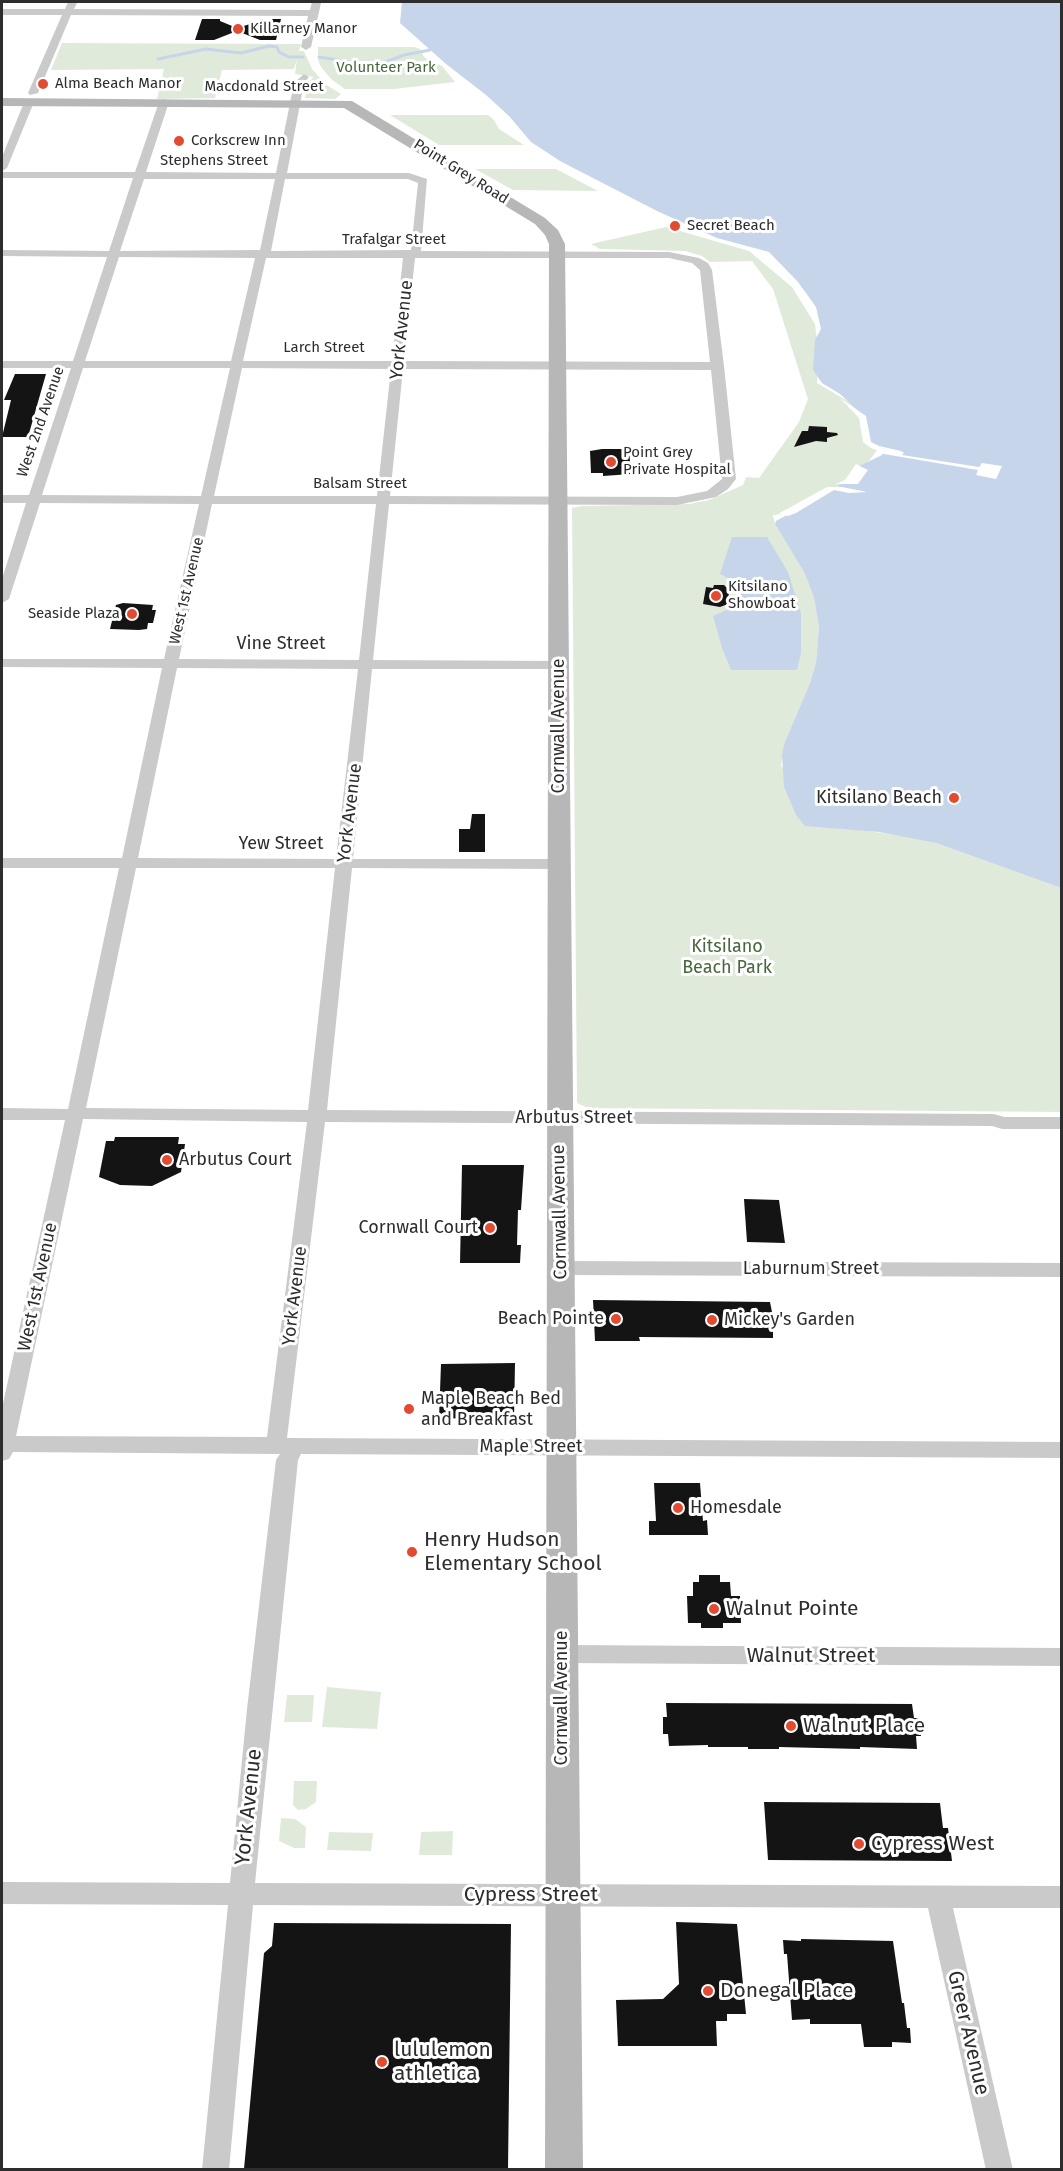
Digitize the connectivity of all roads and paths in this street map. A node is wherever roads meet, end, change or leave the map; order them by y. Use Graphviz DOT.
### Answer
graph roads {
  1 [pos="72,2"];
  2 [pos="195,2"];
  3 [pos="316,2"];
  4 [pos="2,12"];
  5 [pos="68,12"];
  6 [pos="192,12"];
  7 [pos="313,13"];
  8 [pos="306,47"];
  9 [pos="304,77"];
  10 [pos="31,98"];
  11 [pos="2,102"];
  12 [pos="164,102"];
  13 [pos="296,103"];
  14 [pos="347,104"];
  15 [pos="2,173"];
  16 [pos="140,176"];
  17 [pos="282,176"];
  18 [pos="423,181"];
  19 [pos="2,254"];
  20 [pos="114,254"];
  21 [pos="264,254"];
  22 [pos="412,255"];
  23 [pos="558,255"];
  24 [pos="2,363"];
  25 [pos="79,364"];
  26 [pos="237,364"];
  27 [pos="398,365"];
  28 [pos="557,366"];
  29 [pos="718,366"];
  30 [pos="2,499"];
  31 [pos="33,499"];
  32 [pos="207,500"];
  33 [pos="383,500"];
  34 [pos="558,501"];
  35 [pos="2,599"];
  36 [pos="2,663"];
  37 [pos="171,663"];
  38 [pos="367,664"];
  39 [pos="560,665"];
  40 [pos="2,862"];
  41 [pos="129,863"];
  42 [pos="344,864"];
  43 [pos="560,864"];
  44 [pos="2,1114"];
  45 [pos="76,1114"];
  46 [pos="317,1115"];
  47 [pos="560,1119"];
  48 [pos="1062,1123"];
  49 [pos="561,1268"];
  50 [pos="1062,1270"];
  51 [pos="285,1446"];
  52 [pos="2,1447"];
  53 [pos="561,1447"];
  54 [pos="1062,1450"];
  55 [pos="561,1654"];
  56 [pos="1062,1657"];
  57 [pos="2,1893"];
  58 [pos="242,1895"];
  59 [pos="563,1895"];
  60 [pos="938,1897"];
  61 [pos="1062,1898"];
  62 [pos="215,2169"];
  63 [pos="564,2169"];
  64 [pos="1000,2169"];
  1 -- 5 [label="street"];
  2 -- 6 [label="street"];
  3 -- 7 [label="street"];
  4 -- 5 [label="street"];
  5 -- 6 [label="street"];
  5 -- 10 [label="street"];
  6 -- 7 [label="street"];
  7 -- 8 [label="street"];
  9 -- 13 [label="street, West 1st Avenue"];
  10 -- 11 [label="main road, Macdonald Street"];
  10 -- 12 [label="main road, Macdonald Street"];
  10 -- 15 [label="street"];
  12 -- 13 [label="main road, Macdonald Street"];
  12 -- 16 [label="street, West 2nd Avenue"];
  13 -- 14 [label="main road, Macdonald Street"];
  13 -- 17 [label="street, West 1st Avenue"];
  14 -- 23 [label="main road, Point Grey Road"];
  15 -- 16 [label="street, Stephens Street"];
  16 -- 17 [label="street, Stephens Street"];
  16 -- 20 [label="street, West 2nd Avenue"];
  17 -- 18 [label="street, Stephens Street"];
  17 -- 21 [label="street, West 1st Avenue"];
  18 -- 22 [label="street, York Avenue"];
  19 -- 20 [label="street, Trafalgar Street"];
  20 -- 21 [label="street, Trafalgar Street"];
  20 -- 25 [label="street, West 2nd Avenue"];
  21 -- 22 [label="street, Trafalgar Street"];
  21 -- 26 [label="street, West 1st Avenue"];
  22 -- 23 [label="street, Trafalgar Street"];
  22 -- 27 [label="street, York Avenue"];
  23 -- 28 [label="main road, Cornwall Avenue"];
  23 -- 29 [label="street, Trafalgar Street"];
  24 -- 25 [label="street, Larch Street"];
  25 -- 26 [label="street, Larch Street"];
  25 -- 31 [label="street, West 2nd Avenue"];
  26 -- 27 [label="street, Larch Street"];
  26 -- 32 [label="street, West 1st Avenue"];
  27 -- 28 [label="street, Larch Street"];
  27 -- 33 [label="street, York Avenue"];
  28 -- 29 [label="street, Larch Street"];
  28 -- 34 [label="main road, Cornwall Avenue"];
  29 -- 34 [label="street, Balsam Street"];
  30 -- 31 [label="street, Balsam Street"];
  31 -- 32 [label="street, Balsam Street"];
  31 -- 35 [label="street, West 2nd Avenue"];
  32 -- 33 [label="street, Balsam Street"];
  32 -- 37 [label="street, West 1st Avenue"];
  33 -- 34 [label="street, Balsam Street"];
  33 -- 38 [label="street, York Avenue"];
  34 -- 39 [label="main road, Cornwall Avenue"];
  36 -- 37 [label="street, Vine Street"];
  37 -- 38 [label="street, Vine Street"];
  37 -- 41 [label="street, West 1st Avenue"];
  38 -- 39 [label="street, Vine Street"];
  38 -- 42 [label="street, York Avenue"];
  39 -- 43 [label="main road, Cornwall Avenue"];
  40 -- 41 [label="street, Yew Street"];
  41 -- 42 [label="street, Yew Street"];
  41 -- 45 [label="street, West 1st Avenue"];
  42 -- 43 [label="street, Yew Street"];
  42 -- 46 [label="street, York Avenue"];
  43 -- 47 [label="main road, Cornwall Avenue"];
  44 -- 45 [label="street, Arbutus Street"];
  45 -- 46 [label="street, Arbutus Street"];
  45 -- 52 [label="street, West 1st Avenue"];
  46 -- 47 [label="street, Arbutus Street"];
  46 -- 51 [label="street, York Avenue"];
  47 -- 48 [label="street, Arbutus Street"];
  47 -- 49 [label="main road, Cornwall Avenue"];
  49 -- 50 [label="street, Laburnum Street"];
  49 -- 53 [label="main road, Cornwall Avenue"];
  51 -- 52 [label="street, Maple Street"];
  51 -- 53 [label="street, Maple Street"];
  51 -- 58 [label="street, York Avenue"];
  53 -- 54 [label="street, Maple Street"];
  53 -- 55 [label="main road, Cornwall Avenue"];
  55 -- 56 [label="street, Walnut Street"];
  55 -- 59 [label="main road, Cornwall Avenue"];
  57 -- 58 [label="street, Cypress Street"];
  58 -- 59 [label="street, Cypress Street"];
  58 -- 62 [label="street, York Avenue"];
  59 -- 60 [label="street, Cypress Street"];
  59 -- 63 [label="main road, Cornwall Avenue"];
  60 -- 61 [label="street, Cypress Street"];
  60 -- 64 [label="street, Greer Avenue"];
}
